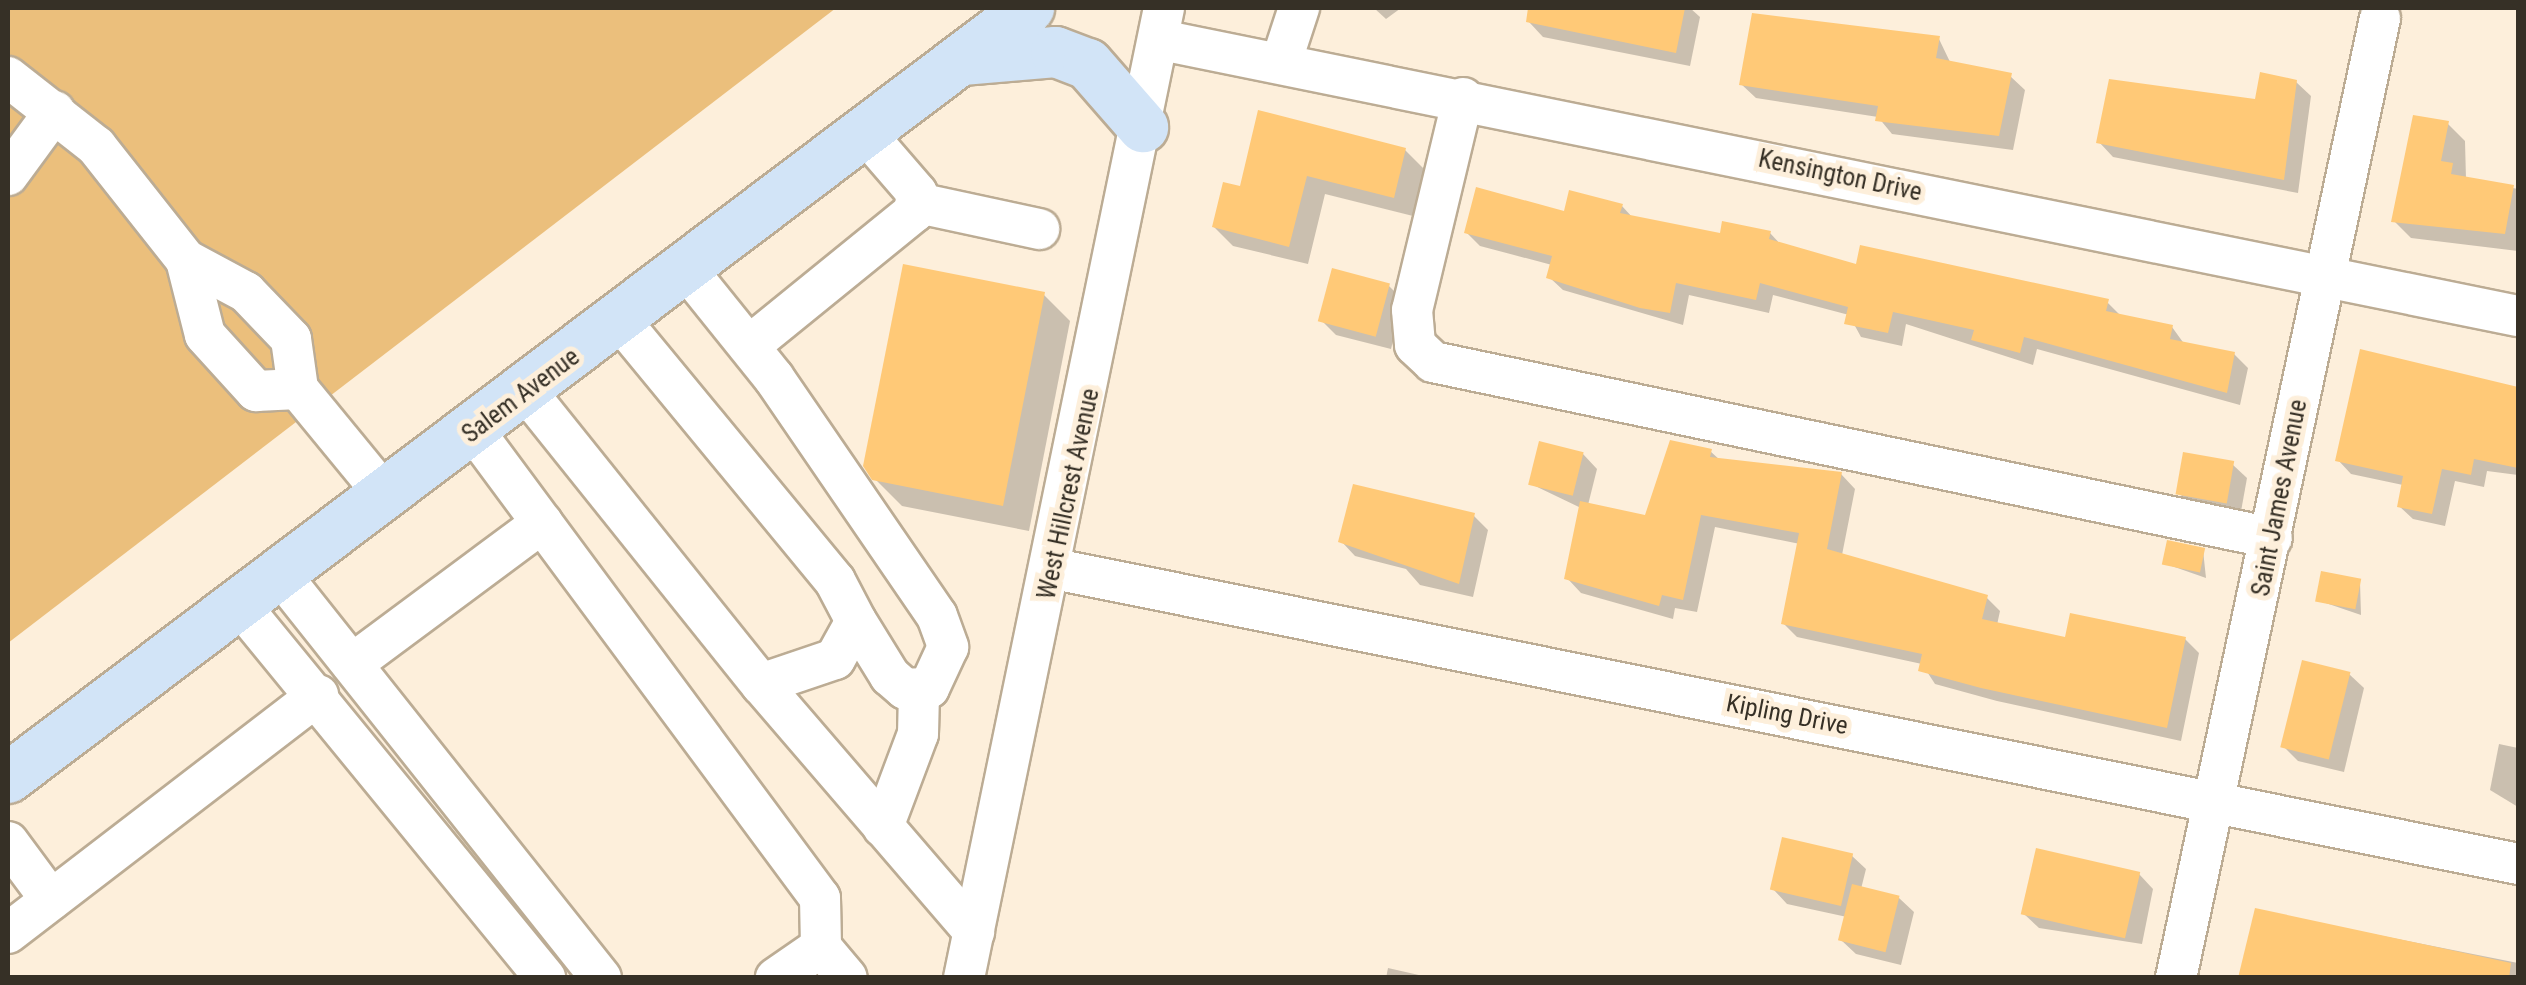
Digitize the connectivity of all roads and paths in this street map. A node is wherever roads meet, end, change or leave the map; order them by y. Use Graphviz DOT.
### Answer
graph roads {
  1 [pos="1029,8"];
  2 [pos="1299,8"];
  3 [pos="2380,18"];
  4 [pos="1162,24"];
  5 [pos="962,60"];
  6 [pos="1281,64"];
  7 [pos="8,77"];
  8 [pos="1464,98"];
  9 [pos="55,111"];
  10 [pos="1143,127"];
  11 [pos="866,134"];
  12 [pos="8,175"];
  13 [pos="918,203"];
  14 [pos="1039,229"];
  15 [pos="186,260"];
  16 [pos="688,271"];
  17 [pos="2325,276"];
  18 [pos="2518,316"];
  19 [pos="621,320"];
  20 [pos="748,346"];
  21 [pos="298,389"];
  22 [pos="526,391"];
  23 [pos="474,431"];
  24 [pos="386,496"];
  25 [pos="542,523"];
  26 [pos="2272,538"];
  27 [pos="1055,569"];
  28 [pos="280,574"];
  29 [pos="240,605"];
  30 [pos="856,621"];
  31 [pos="352,664"];
  32 [pos="761,684"];
  33 [pos="919,693"];
  34 [pos="318,695"];
  35 [pos="8,778"];
  36 [pos="2218,801"];
  37 [pos="883,827"];
  38 [pos="8,842"];
  39 [pos="2518,864"];
  40 [pos="51,900"];
  41 [pos="974,932"];
  42 [pos="8,933"];
  43 [pos="822,947"];
  44 [pos="545,978"];
  45 [pos="601,978"];
  46 [pos="776,978"];
  47 [pos="847,978"];
  48 [pos="964,978"];
  49 [pos="2176,978"];
  1 -- 5 [label="main road, Salem Avenue"];
  2 -- 6 [label="street"];
  3 -- 17 [label="street, Saint James Avenue"];
  4 -- 6 [label="street, Kensington Drive"];
  4 -- 10 [label="street, West Hillcrest Avenue"];
  5 -- 10 [label="main road"];
  5 -- 11 [label="main road, Salem Avenue"];
  6 -- 8 [label="street, Kensington Drive"];
  7 -- 9 [label="street"];
  8 -- 17 [label="street, Kensington Drive"];
  8 -- 26 [label="street"];
  9 -- 12 [label="street"];
  9 -- 15 [label="street"];
  10 -- 27 [label="street, West Hillcrest Avenue"];
  11 -- 13 [label="street"];
  11 -- 16 [label="main road, Salem Avenue"];
  13 -- 14 [label="street"];
  13 -- 20 [label="street"];
  15 -- 21 [label="street"];
  15 -- 21 [label="street"];
  16 -- 19 [label="main road, Salem Avenue"];
  16 -- 20 [label="street"];
  17 -- 18 [label="street, Kensington Drive"];
  17 -- 26 [label="street, Saint James Avenue"];
  19 -- 22 [label="main road, Salem Avenue"];
  19 -- 30 [label="street"];
  20 -- 33 [label="street"];
  21 -- 24 [label="street"];
  22 -- 23 [label="main road, Salem Avenue"];
  22 -- 32 [label="street"];
  23 -- 24 [label="main road, Salem Avenue"];
  23 -- 25 [label="street"];
  24 -- 28 [label="main road, Salem Avenue"];
  25 -- 31 [label="street"];
  25 -- 43 [label="street"];
  26 -- 36 [label="street, Saint James Avenue"];
  27 -- 36 [label="street, Kipling Drive"];
  27 -- 41 [label="street, West Hillcrest Avenue"];
  28 -- 29 [label="main road, Salem Avenue"];
  28 -- 31 [label="street"];
  29 -- 34 [label="street"];
  29 -- 35 [label="main road, Salem Avenue"];
  30 -- 32 [label="street"];
  30 -- 33 [label="street"];
  31 -- 45 [label="street"];
  32 -- 37 [label="street"];
  33 -- 37 [label="street"];
  34 -- 40 [label="street"];
  34 -- 44 [label="street"];
  36 -- 39 [label="street, Kipling Drive"];
  36 -- 49 [label="street, Saint James Avenue"];
  37 -- 41 [label="street"];
  38 -- 40 [label="street"];
  40 -- 42 [label="street"];
  41 -- 48 [label="street, West Hillcrest Avenue"];
  43 -- 46 [label="street"];
  43 -- 47 [label="street"];
}
